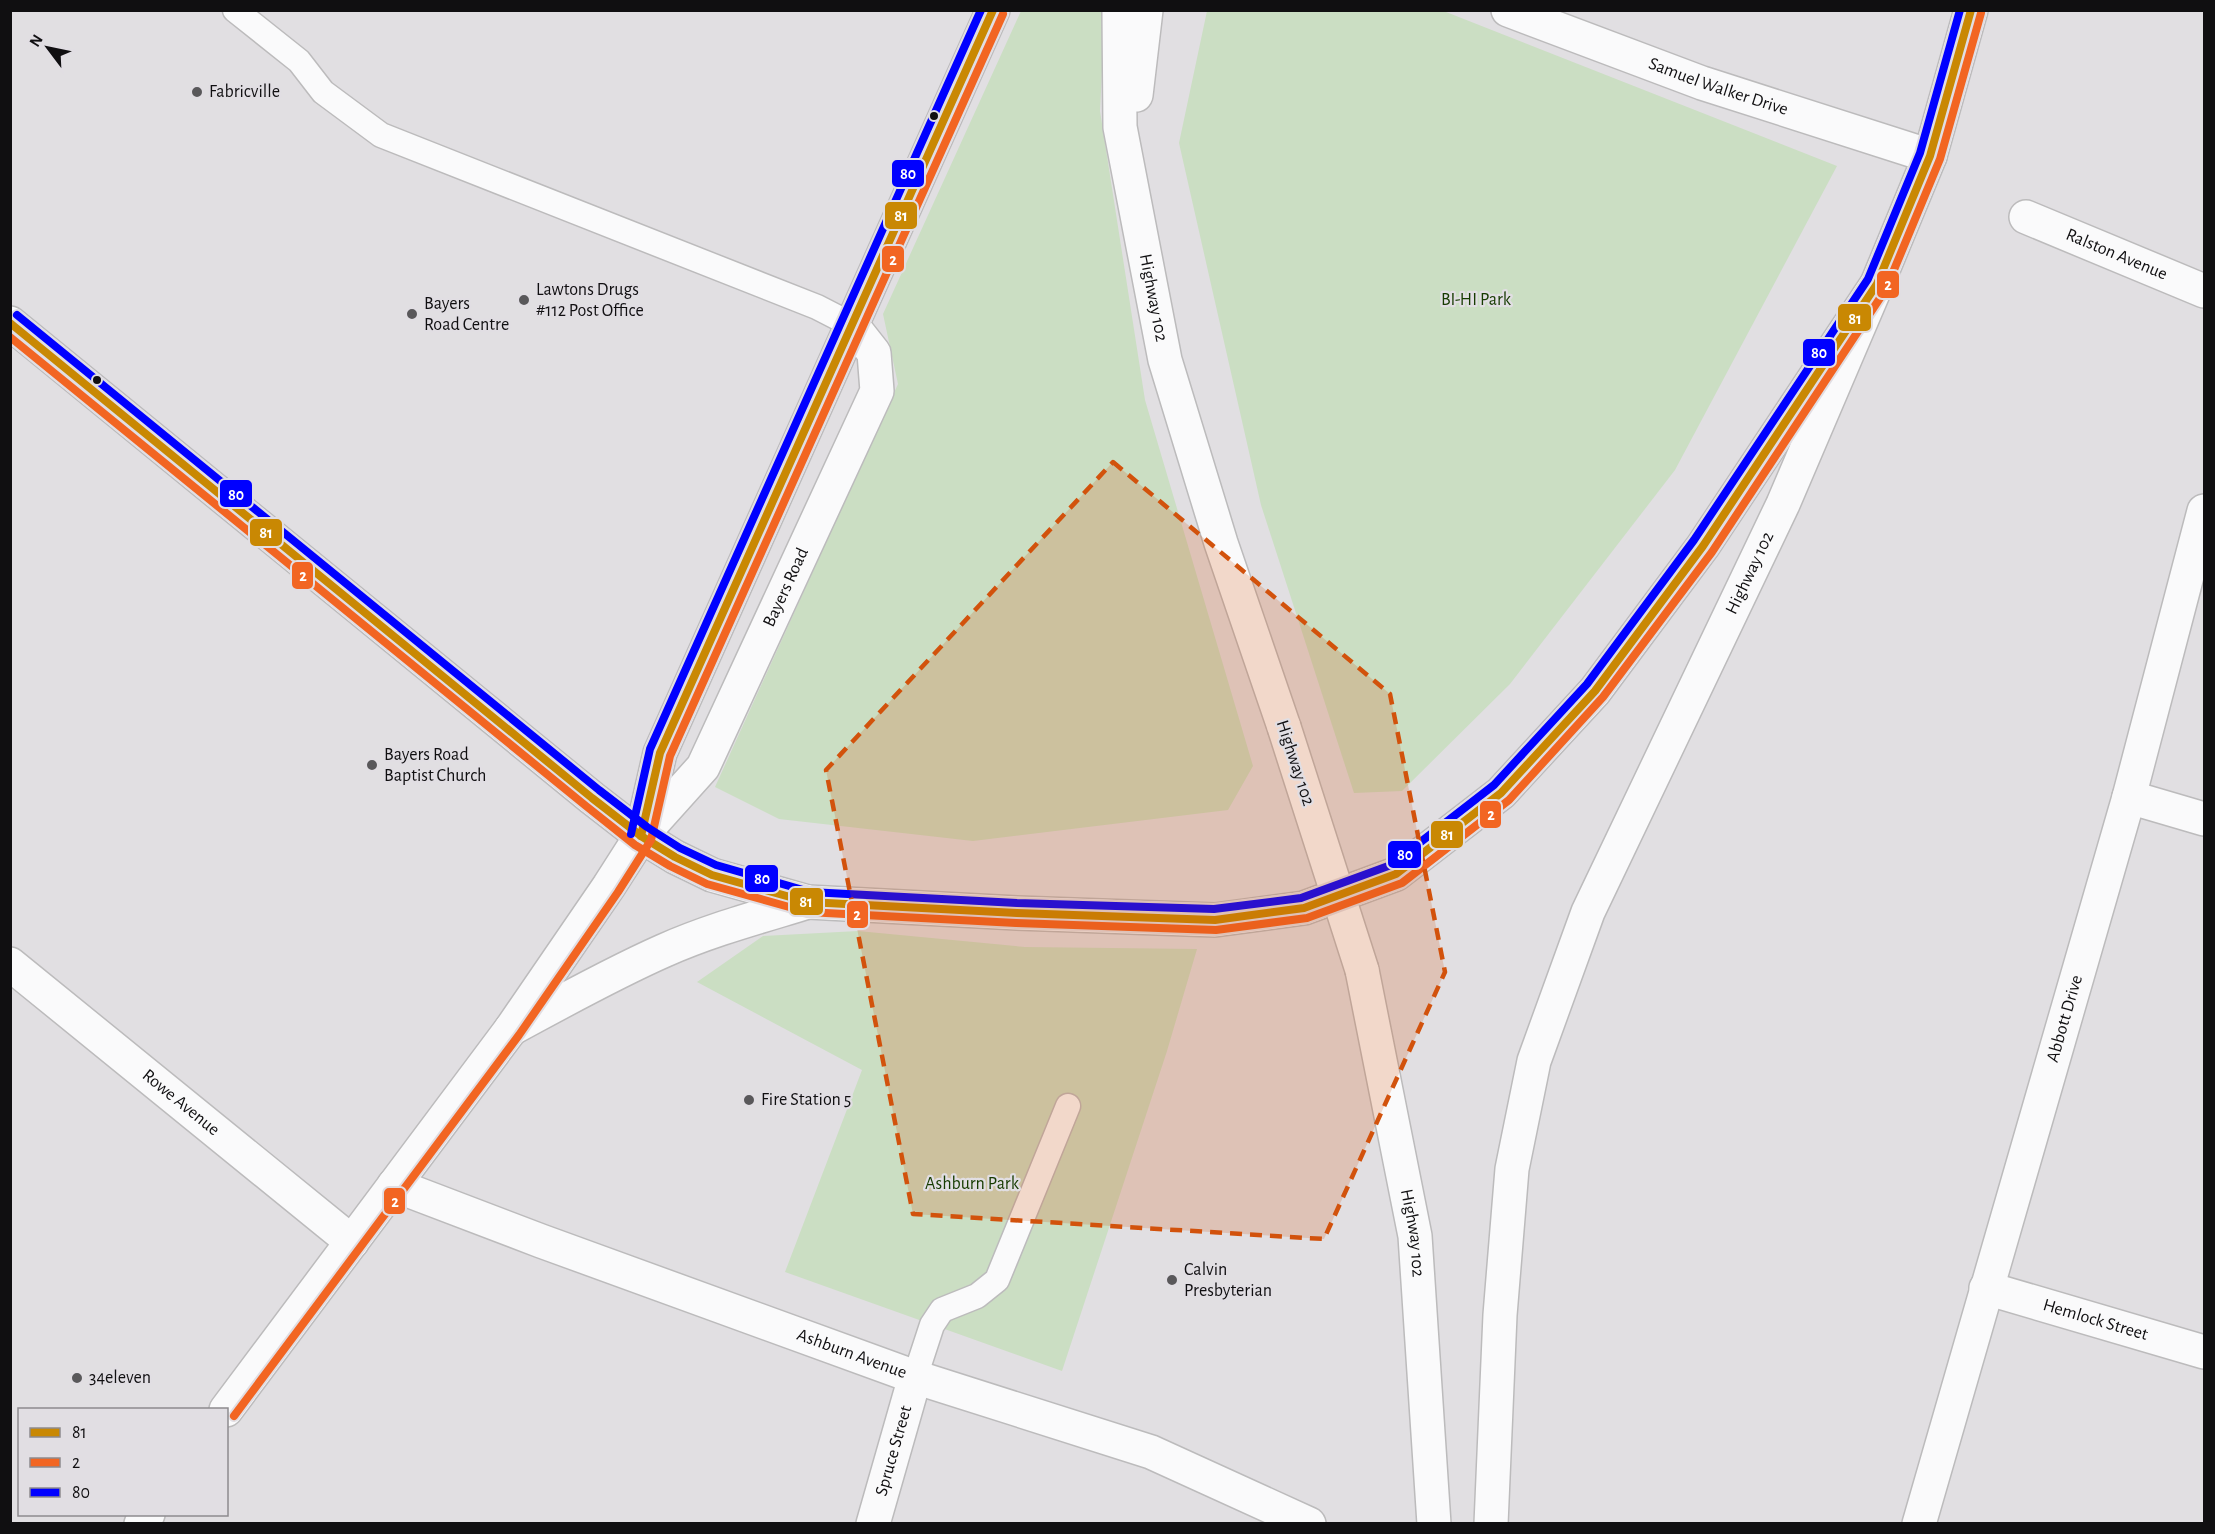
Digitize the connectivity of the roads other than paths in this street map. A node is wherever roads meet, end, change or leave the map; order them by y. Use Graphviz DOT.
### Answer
graph roads {
  1 [pos="235,10"];
  2 [pos="993,10"];
  3 [pos="1119,10"];
  4 [pos="1146,10"];
  5 [pos="1508,10"];
  6 [pos="1971,10"];
  7 [pos="1930,156"];
  8 [pos="2026,217"];
  9 [pos="1140,236"];
  10 [pos="1877,284"];
  11 [pos="2205,291"];
  12 [pos="10,323"];
  13 [pos="852,325"];
  14 [pos="2205,511"];
  15 [pos="2128,797"];
  16 [pos="2205,819"];
  17 [pos="641,836"];
  18 [pos="808,902"];
  19 [pos="10,964"];
  20 [pos="511,1029"];
  21 [pos="1068,1106"];
  22 [pos="394,1185"];
  23 [pos="352,1242"];
  24 [pos="1986,1288"];
  25 [pos="2205,1352"];
  26 [pos="915,1377"];
  27 [pos="228,1408"];
  28 [pos="1434,1522"];
  29 [pos="873,1524"];
  30 [pos="1309,1524"];
  31 [pos="1491,1524"];
  32 [pos="1919,1524"];
  1 -- 13 [label="lane"];
  2 -- 13 [label="main road, Bayers Road"];
  3 -- 9 [label="main road, Highway 102"];
  4 -- 9 [label="main road"];
  5 -- 7 [label="main road, Samuel Walker Drive"];
  6 -- 7 [label="main road"];
  7 -- 10 [label="main road"];
  8 -- 11 [label="main road, Ralston Avenue"];
  9 -- 28 [label="main road, Highway 102, bridge"];
  10 -- 18 [label="main road"];
  10 -- 31 [label="main road, Highway 102"];
  12 -- 17 [label="main road"];
  13 -- 17 [label="main road, Bayers Road"];
  13 -- 17 [label="main road, Bayers Road"];
  14 -- 15 [label="main road, Abbott Drive"];
  15 -- 16 [label="main road"];
  15 -- 24 [label="main road, Abbott Drive"];
  17 -- 18 [label="main road"];
  17 -- 20 [label="main road, Bayers Road"];
  18 -- 20 [label="main road"];
  19 -- 23 [label="main road, Rowe Avenue"];
  20 -- 22 [label="main road, Bayers Road"];
  21 -- 26 [label="lane"];
  22 -- 23 [label="main road, Bayers Road"];
  22 -- 26 [label="main road, Ashburn Avenue"];
  23 -- 27 [label="main road, Bayers Road"];
  24 -- 25 [label="main road, Hemlock Street"];
  24 -- 32 [label="main road, Abbott Drive"];
  26 -- 29 [label="main road, Spruce Street"];
  26 -- 30 [label="main road, Ashburn Avenue"];
}
